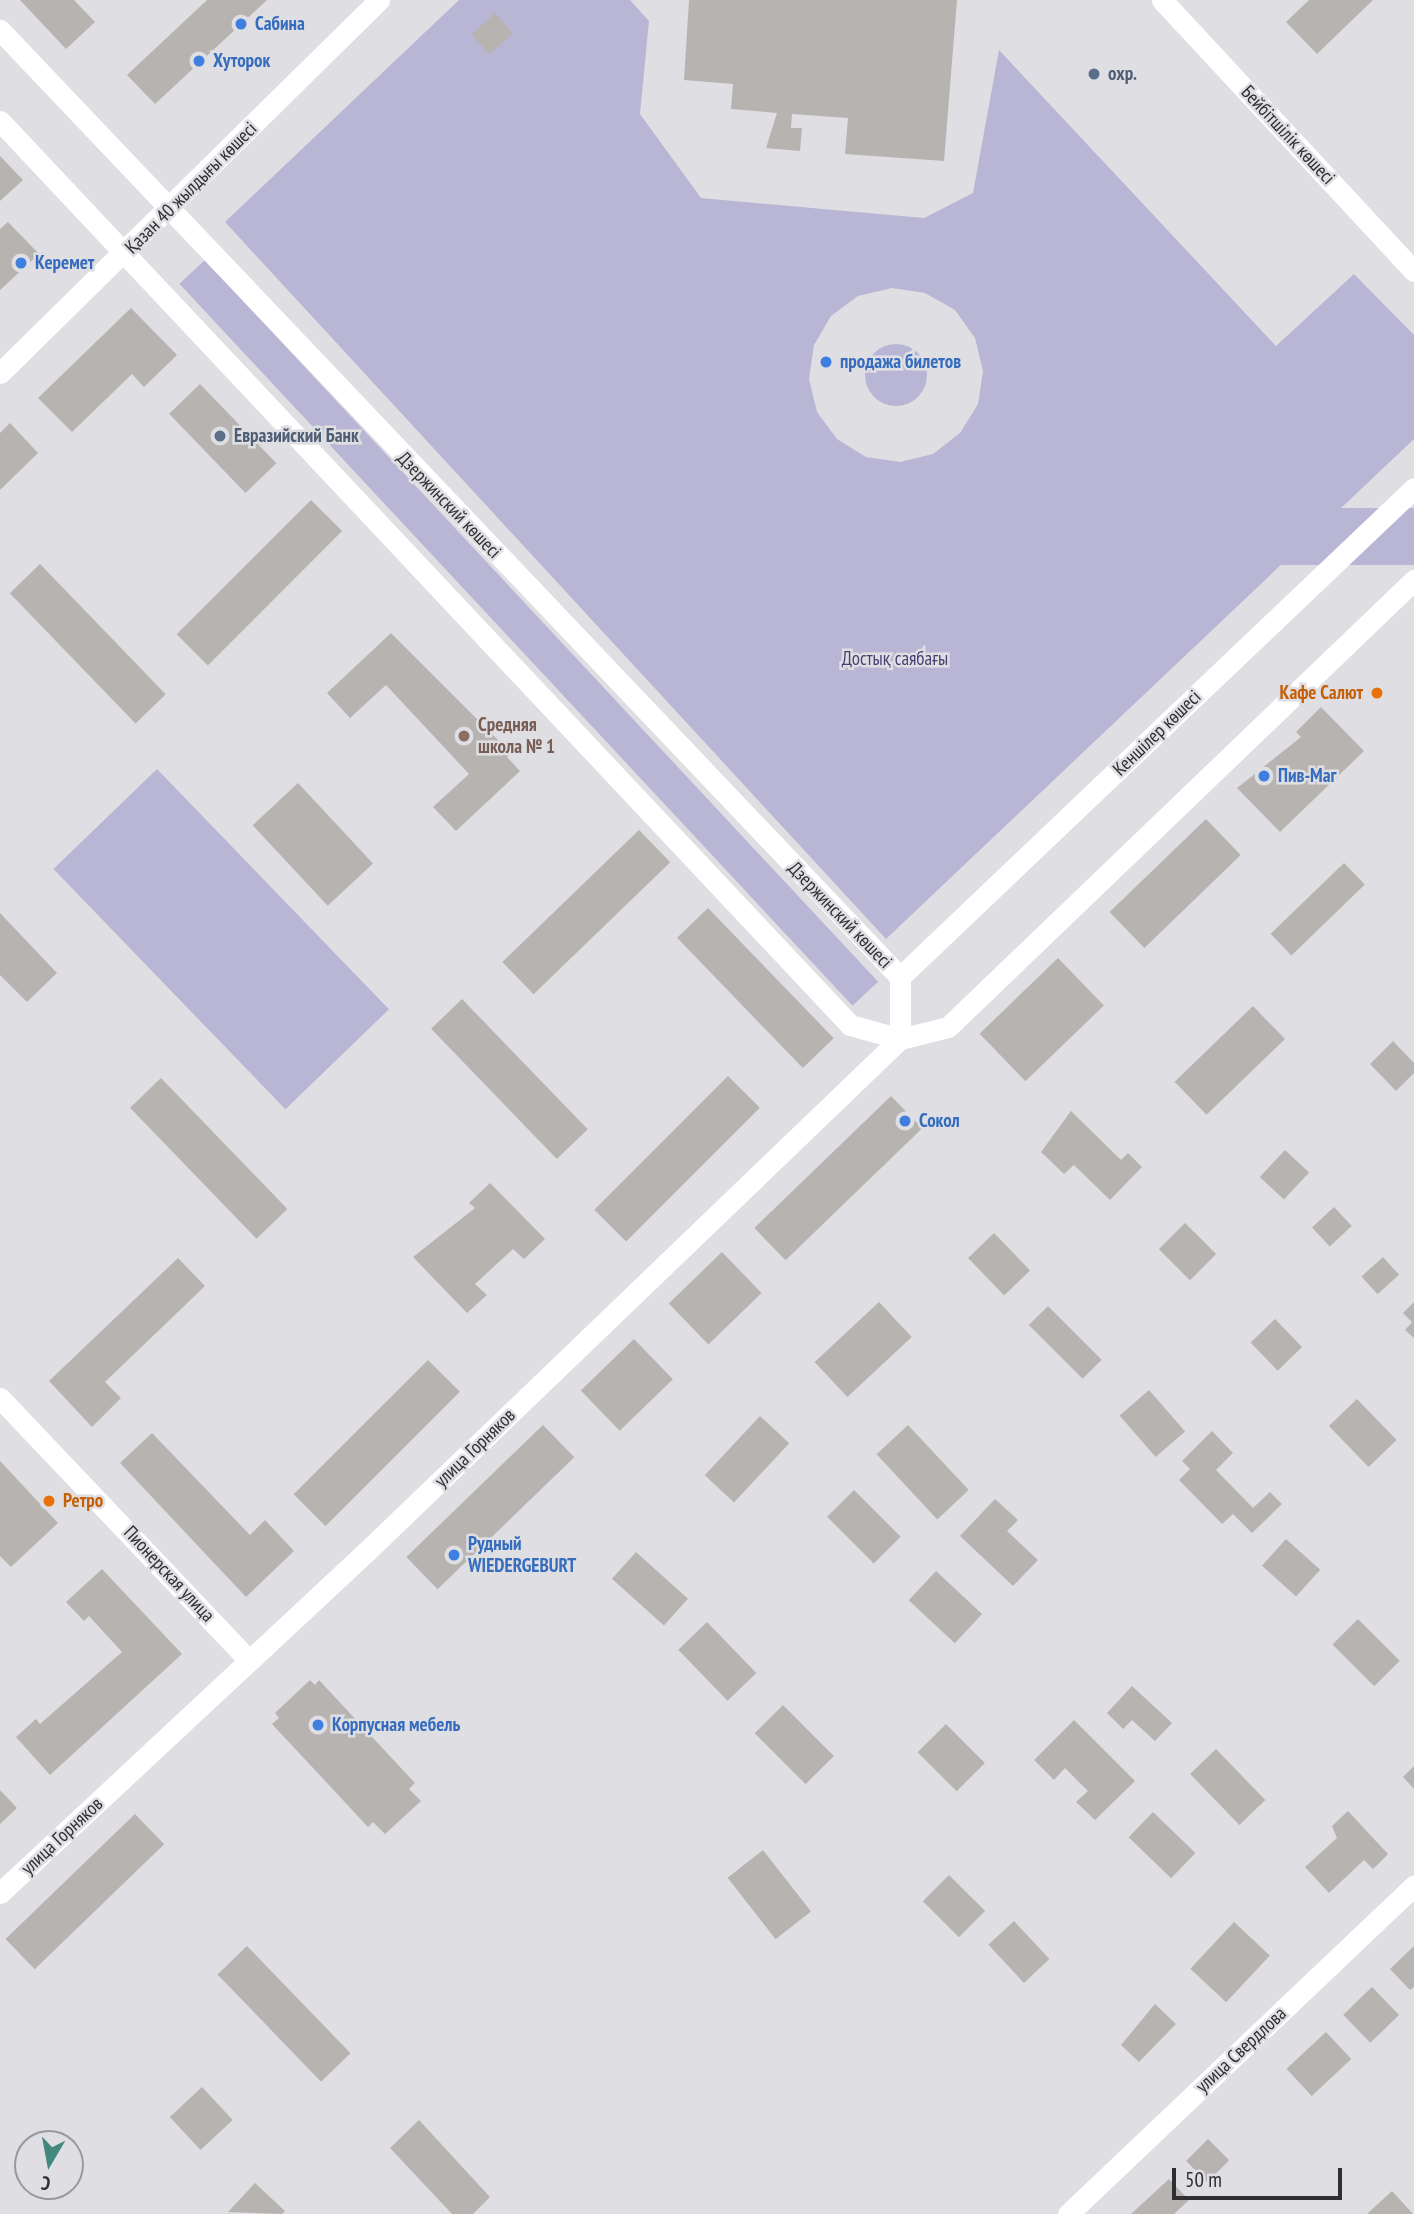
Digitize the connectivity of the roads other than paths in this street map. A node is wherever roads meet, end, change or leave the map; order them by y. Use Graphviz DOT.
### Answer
graph roads {
  1 [pos="379,0"];
  2 [pos="1162,0"];
  3 [pos="0,30"];
  4 [pos="0,121"];
  5 [pos="169,212"];
  6 [pos="126,253"];
  7 [pos="1414,271"];
  8 [pos="0,373"];
  9 [pos="1414,488"];
  10 [pos="1414,580"];
  11 [pos="900,977"];
  12 [pos="900,1039"];
  13 [pos="0,1398"];
  14 [pos="250,1660"];
  15 [pos="1414,1886"];
  16 [pos="0,1893"];
  17 [pos="1068,2214"];
  1 -- 5 [label="street, Қазан 40 жылдығы көшесі"];
  2 -- 7 [label="street, Бейбітшілік көшесі"];
  3 -- 5 [label="street, Дзержинский көшесі"];
  4 -- 6 [label="street"];
  5 -- 6 [label="street, Қазан 40 жылдығы көшесі"];
  5 -- 11 [label="street, Дзержинский көшесі"];
  6 -- 8 [label="street, Қазан 40 жылдығы көшесі"];
  6 -- 12 [label="street"];
  9 -- 11 [label="street, Кеншілер көшесі"];
  10 -- 12 [label="street"];
  11 -- 12 [label="street"];
  12 -- 14 [label="street, улица Горняков"];
  13 -- 14 [label="street, Пионерская улица"];
  14 -- 16 [label="street, улица Горняков"];
  15 -- 17 [label="street, улица Свердлова"];
}
